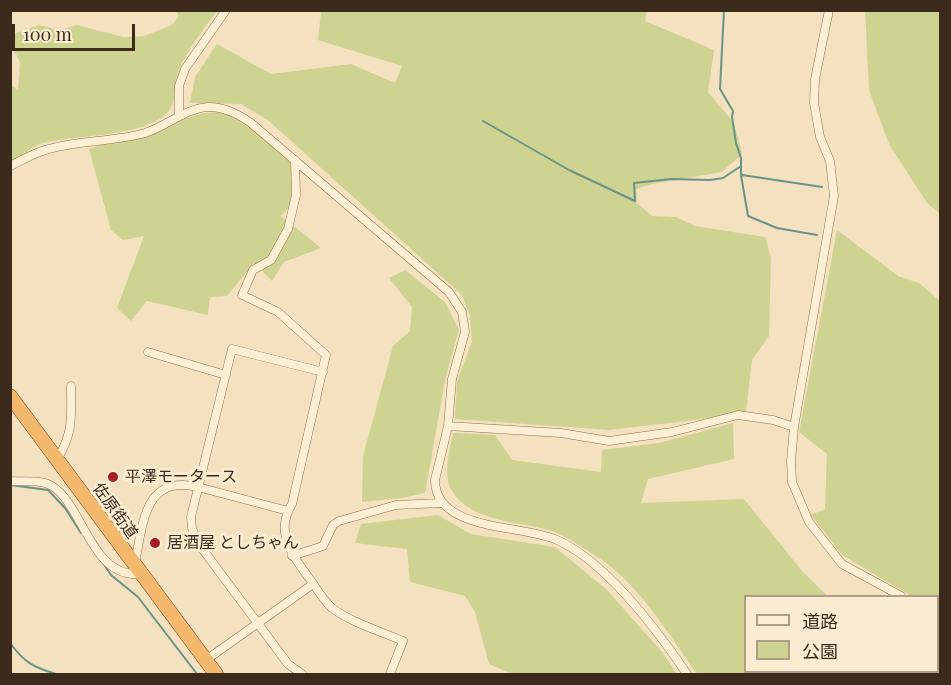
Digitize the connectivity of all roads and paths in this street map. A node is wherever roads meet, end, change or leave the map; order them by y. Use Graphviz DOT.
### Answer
graph roads {
  1 [pos="226,10"];
  2 [pos="829,10"];
  3 [pos="179,115"];
  4 [pos="295,160"];
  5 [pos="10,166"];
  6 [pos="148,352"];
  7 [pos="323,372"];
  8 [pos="226,375"];
  9 [pos="71,386"];
  10 [pos="10,396"];
  11 [pos="448,426"];
  12 [pos="794,427"];
  13 [pos="57,460"];
  14 [pos="10,481"];
  15 [pos="198,486"];
  16 [pos="441,503"];
  17 [pos="288,511"];
  18 [pos="292,556"];
  19 [pos="138,570"];
  20 [pos="314,584"];
  21 [pos="897,595"];
  22 [pos="258,625"];
  23 [pos="206,660"];
  24 [pos="216,675"];
  25 [pos="302,675"];
  26 [pos="390,675"];
  27 [pos="687,675"];
  1 -- 3 [label="street"];
  2 -- 12 [label="street"];
  3 -- 4 [label="street"];
  3 -- 5 [label="street"];
  4 -- 7 [label="street"];
  4 -- 11 [label="street"];
  6 -- 8 [label="street"];
  7 -- 8 [label="street"];
  7 -- 17 [label="street"];
  8 -- 15 [label="street"];
  9 -- 13 [label="street"];
  10 -- 13 [label="highway, 佐原街道"];
  11 -- 12 [label="street"];
  11 -- 16 [label="street"];
  12 -- 21 [label="street"];
  13 -- 19 [label="highway, 佐原街道"];
  14 -- 19 [label="street"];
  15 -- 17 [label="street"];
  15 -- 19 [label="street"];
  15 -- 22 [label="street"];
  16 -- 18 [label="street"];
  16 -- 27 [label="street"];
  17 -- 18 [label="street"];
  18 -- 20 [label="street"];
  19 -- 23 [label="highway, 佐原街道"];
  20 -- 22 [label="street"];
  20 -- 26 [label="street"];
  22 -- 23 [label="street"];
  22 -- 25 [label="street"];
  23 -- 24 [label="highway, 佐原街道"];
}
